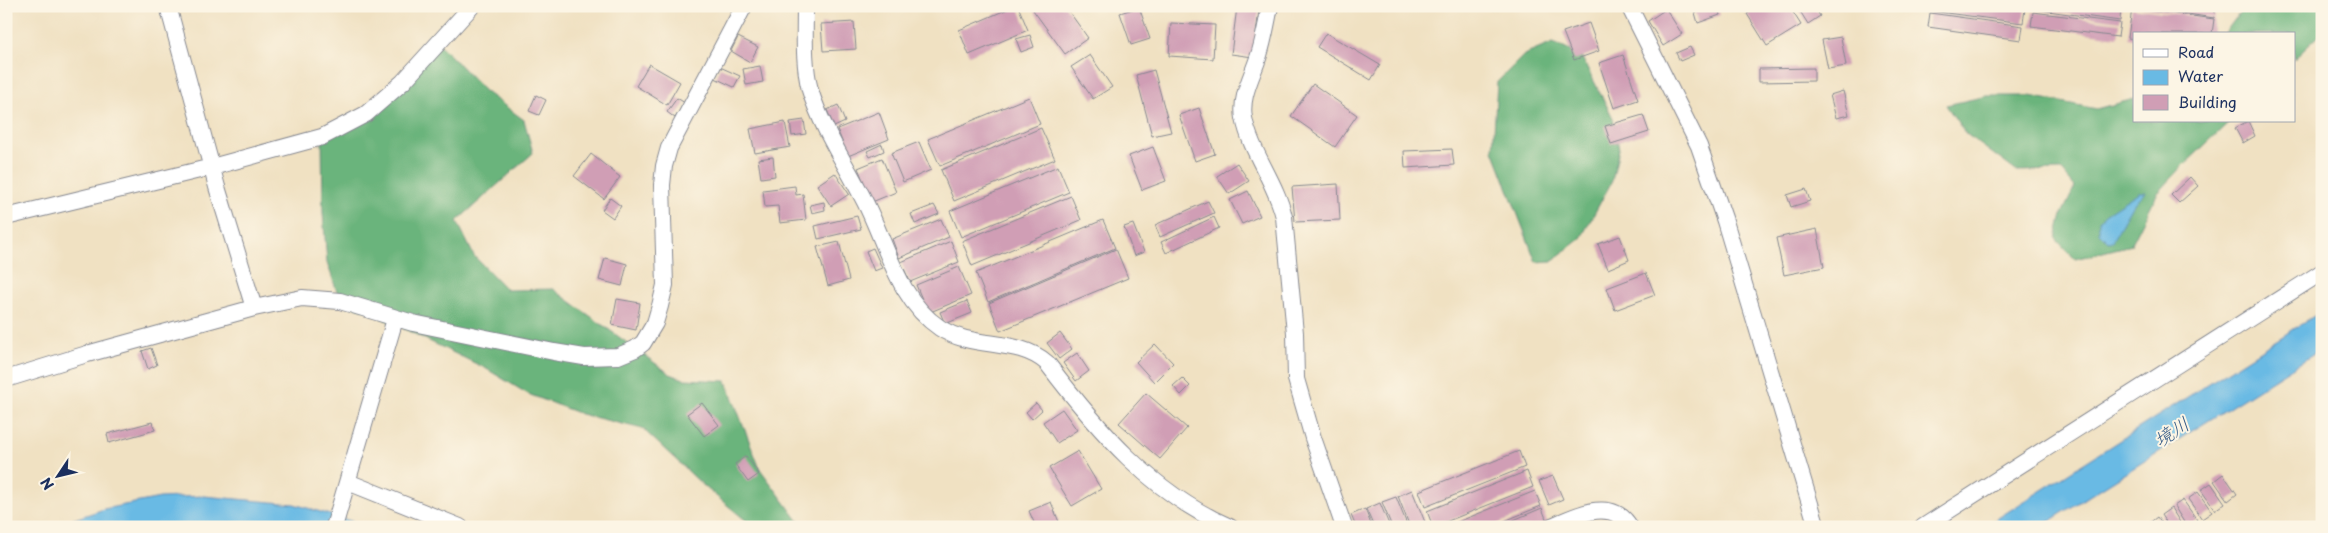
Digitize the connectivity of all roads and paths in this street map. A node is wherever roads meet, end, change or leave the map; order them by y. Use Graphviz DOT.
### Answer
graph roads {
  1 [pos="168,6"];
  2 [pos="472,6"];
  3 [pos="744,6"];
  4 [pos="806,6"];
  5 [pos="1270,6"];
  6 [pos="1629,6"];
  7 [pos="212,167"];
  8 [pos="6,217"];
  9 [pos="2322,272"];
  10 [pos="254,308"];
  11 [pos="395,318"];
  12 [pos="6,379"];
  13 [pos="347,485"];
  14 [pos="334,527"];
  15 [pos="460,527"];
  16 [pos="1230,527"];
  17 [pos="1344,527"];
  18 [pos="1550,527"];
  19 [pos="1630,527"];
  20 [pos="1816,527"];
  21 [pos="1923,527"];
  1 -- 7 [label="street"];
  2 -- 7 [label="street"];
  3 -- 11 [label="street"];
  4 -- 16 [label="street"];
  5 -- 17 [label="street"];
  6 -- 20 [label="street"];
  7 -- 8 [label="street"];
  7 -- 10 [label="street"];
  9 -- 21 [label="street"];
  10 -- 11 [label="street"];
  10 -- 12 [label="street"];
  11 -- 13 [label="street"];
  13 -- 14 [label="street"];
  13 -- 15 [label="street"];
  18 -- 19 [label="street"];
}
